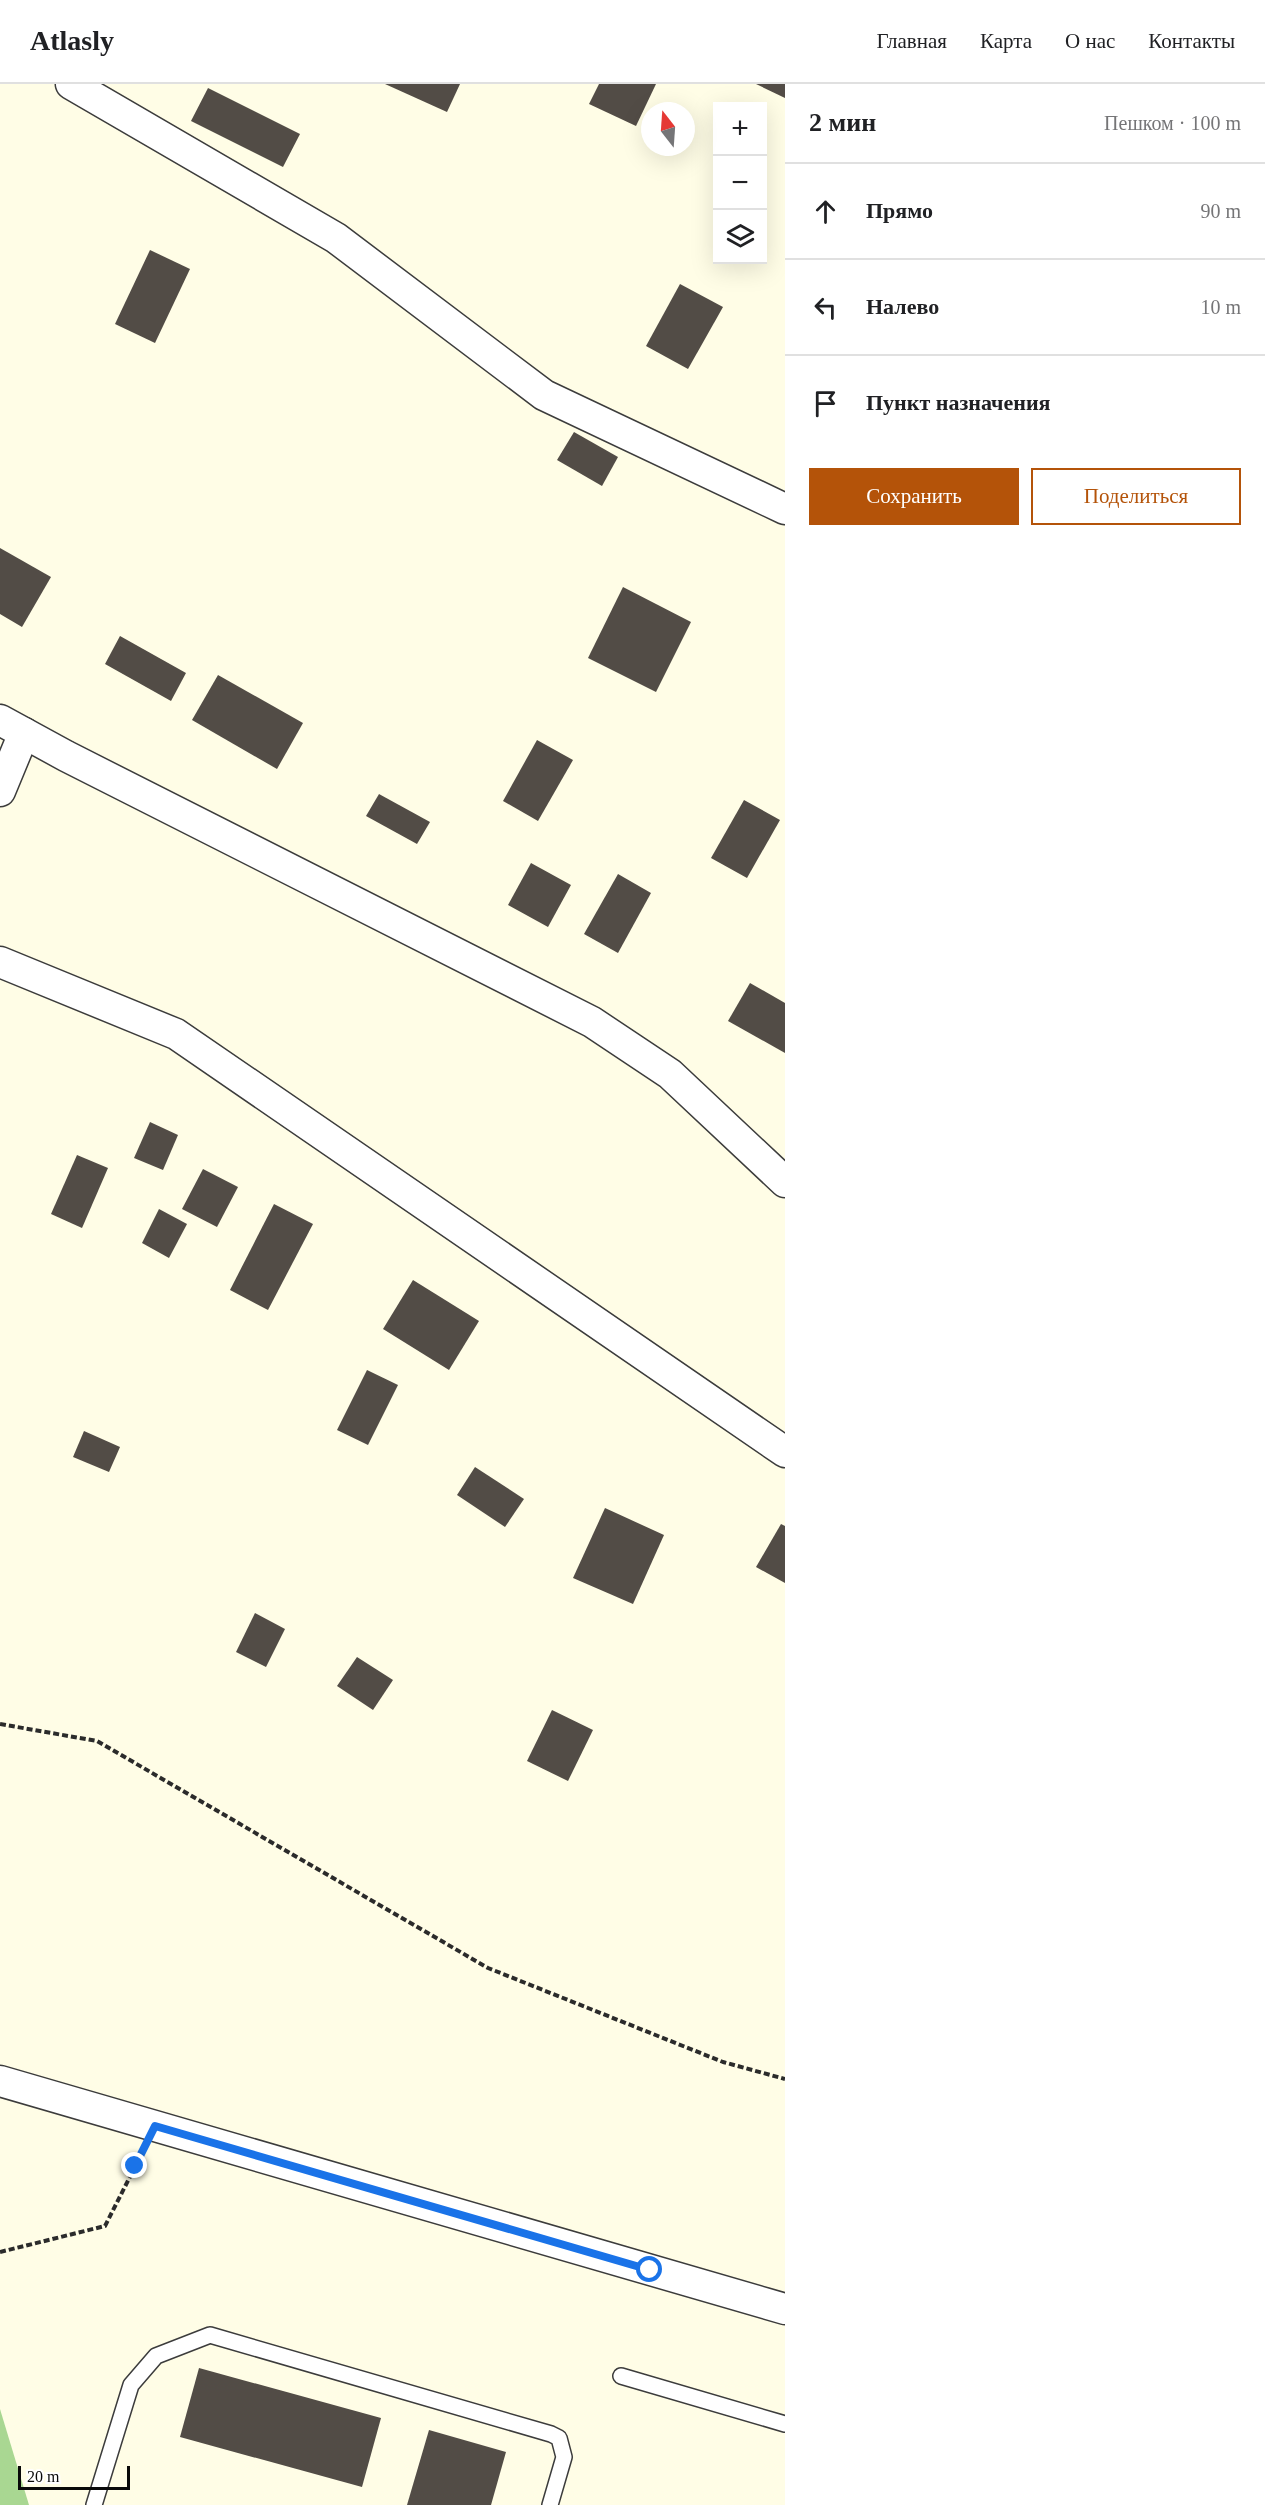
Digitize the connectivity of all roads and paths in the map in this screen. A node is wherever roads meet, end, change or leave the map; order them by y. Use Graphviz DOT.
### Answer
graph roads {
  1 [pos="71,84"];
  2 [pos="785,509"];
  3 [pos="12,726"];
  4 [pos="0,791"];
  5 [pos="0,962"];
  6 [pos="785,1182"];
  7 [pos="785,1452"];
  8 [pos="0,1724"];
  9 [pos="785,2079"];
  10 [pos="0,2081"];
  11 [pos="155,2126"];
  12 [pos="0,2252"];
  13 [pos="785,2308"];
  14 [pos="621,2376"];
  15 [pos="785,2424"];
  16 [pos="552,2504"];
  17 [pos="94,2505"];
  1 -- 2 [label="street"];
  3 -- 4 [label="street"];
  3 -- 6 [label="street"];
  5 -- 7 [label="street"];
  8 -- 9 [label="path"];
  10 -- 11 [label="street"];
  11 -- 12 [label="path"];
  11 -- 13 [label="street"];
  14 -- 15 [label="lane"];
  16 -- 17 [label="lane"];
}
